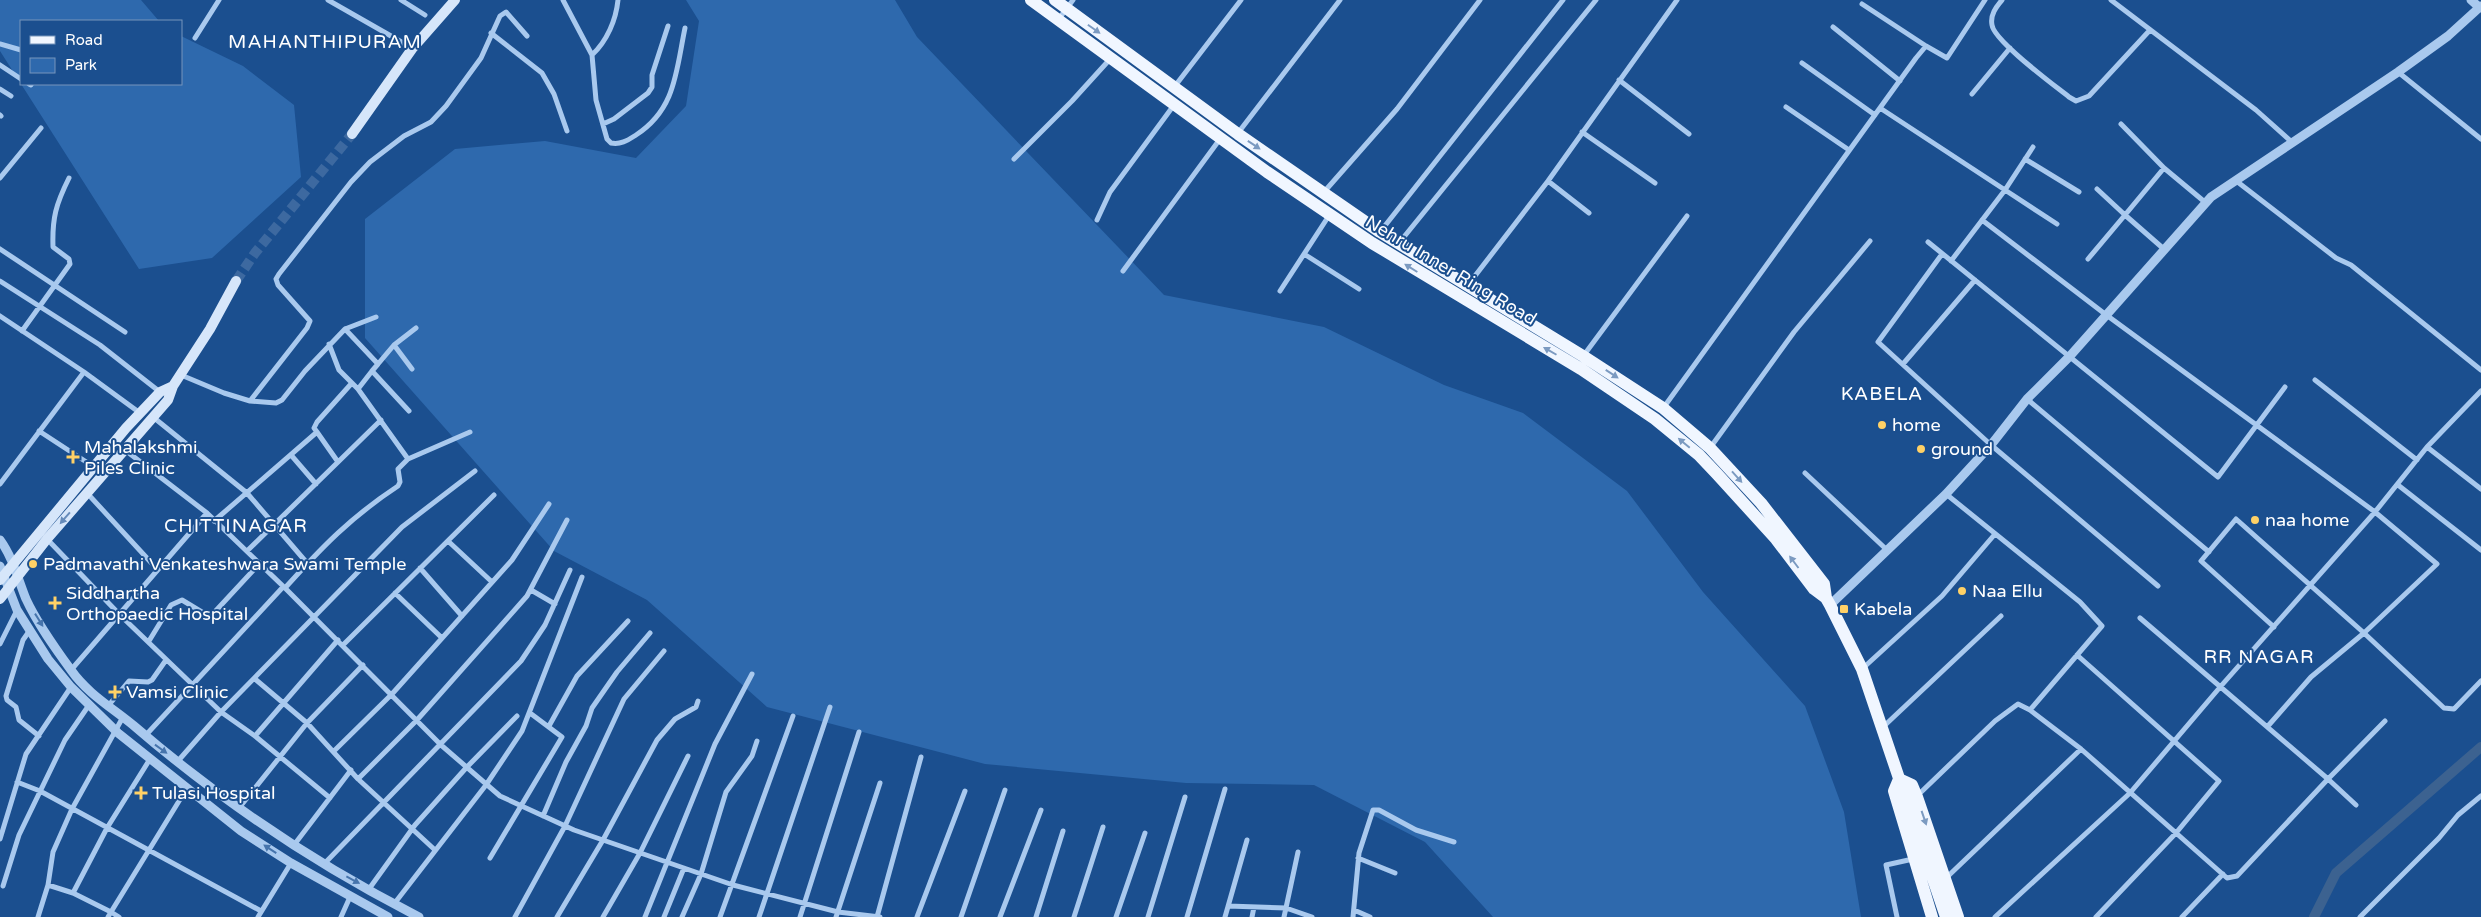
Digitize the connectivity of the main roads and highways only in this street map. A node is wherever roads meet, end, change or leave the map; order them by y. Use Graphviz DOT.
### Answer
graph roads {
  1 [pos="455,0"];
  2 [pos="1031,0"];
  3 [pos="1055,0"];
  4 [pos="1070,4"];
  5 [pos="352,134"];
  6 [pos="236,281"];
  7 [pos="173,386"];
  8 [pos="1,574"];
  9 [pos="0,599"];
  10 [pos="1828,602"];
  11 [pos="1899,779"];
  12 [pos="1911,797"];
  13 [pos="1932,917"];
  14 [pos="1946,917"];
  15 [pos="1958,917"];
  1 -- 5 [label="main road"];
  10 -- 2 [label="main road, Nehru Inner Ring Road, one-way"];
  3 -- 4 [label="main road, Nehru Inner Ring Road"];
  4 -- 10 [label="main road, Nehru Inner Ring Road, one-way"];
  6 -- 7 [label="main road"];
  7 -- 8 [label="main road"];
  7 -- 9 [label="main road, one-way"];
  10 -- 11 [label="main road, Nehru Inner Ring Road"];
  11 -- 12 [label="main road"];
  11 -- 13 [label="main road"];
  12 -- 14 [label="main road"];
  12 -- 15 [label="main road, one-way"];
}
